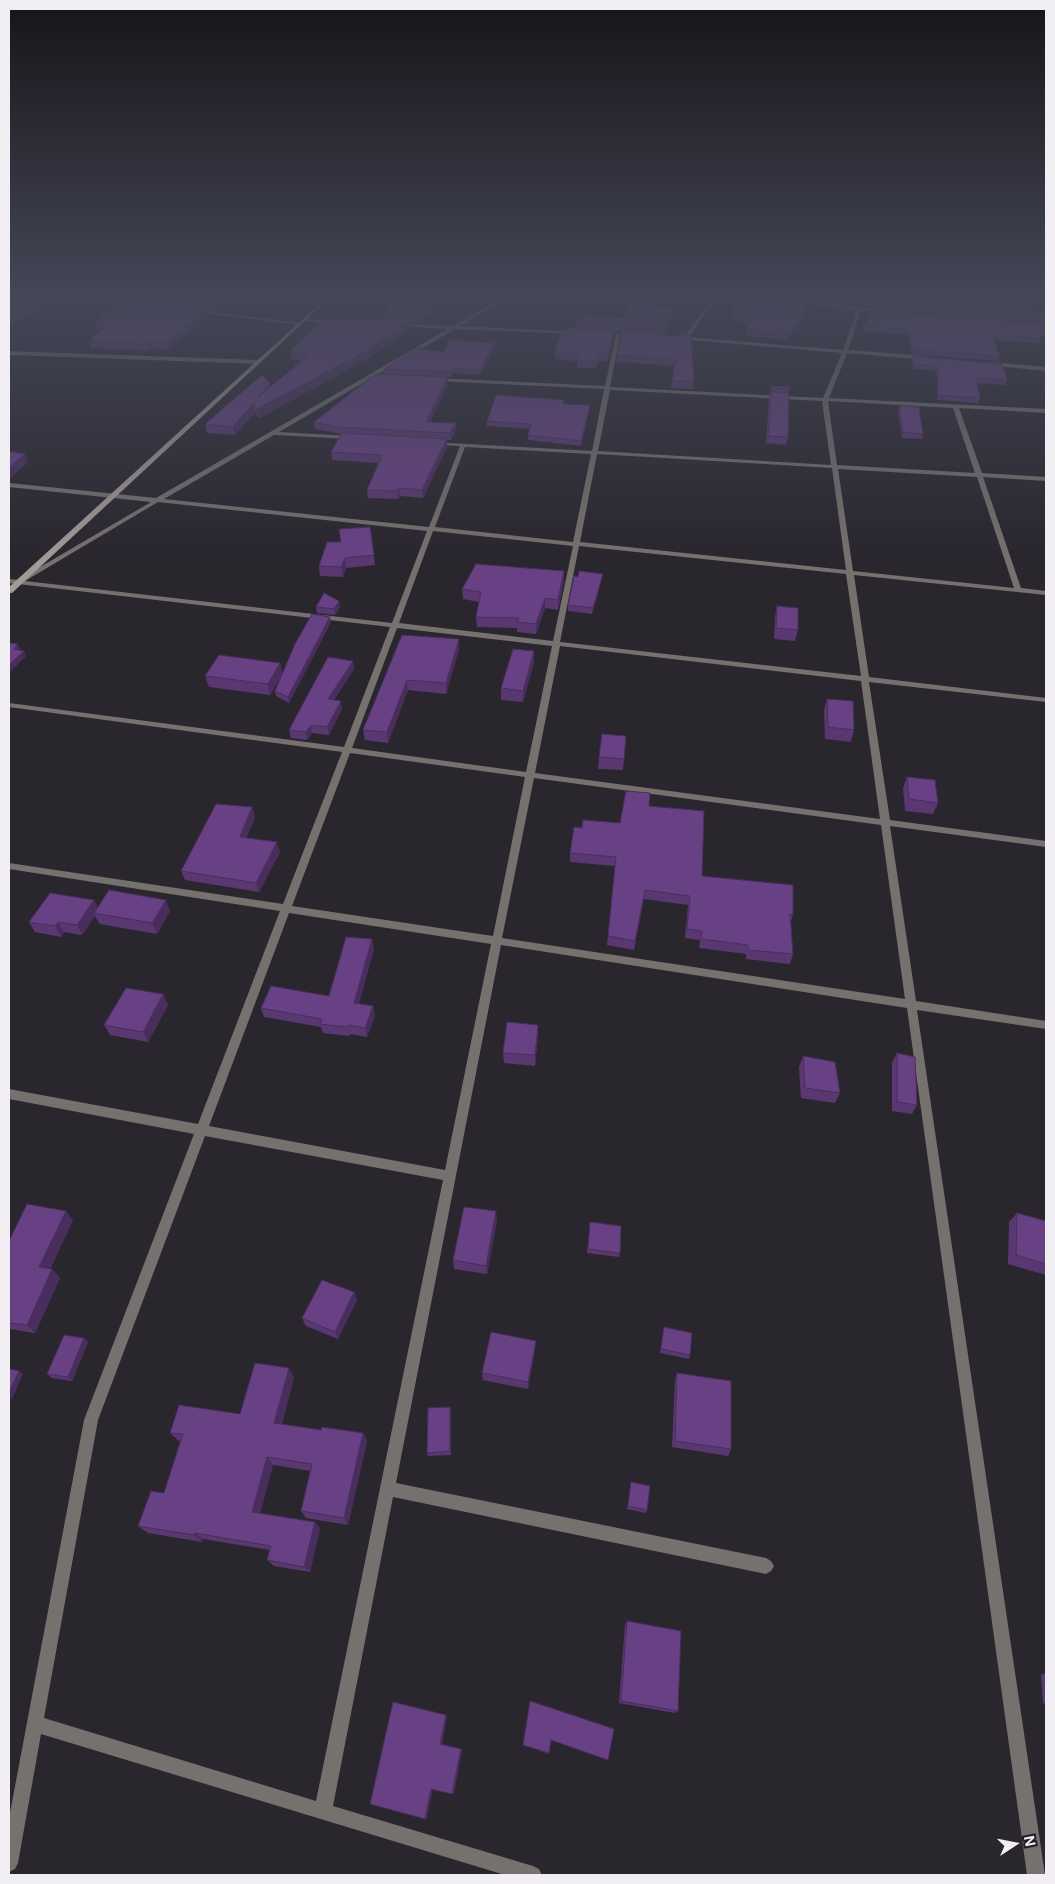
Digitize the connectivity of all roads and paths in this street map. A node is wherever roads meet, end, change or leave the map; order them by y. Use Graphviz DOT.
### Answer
graph roads {
  1 [pos="234,384"];
  2 [pos="357,384"];
  3 [pos="527,384"];
  4 [pos="608,384"];
  5 [pos="832,384"];
  6 [pos="607,388"];
  7 [pos="825,400"];
  8 [pos="956,406"];
  9 [pos="1046,411"];
  10 [pos="272,433"];
  11 [pos="358,438"];
  12 [pos="424,442"];
  13 [pos="463,445"];
  14 [pos="594,453"];
  15 [pos="835,467"];
  16 [pos="979,475"];
  17 [pos="1046,480"];
  18 [pos="9,485"];
  19 [pos="112,496"];
  20 [pos="158,500"];
  21 [pos="431,529"];
  22 [pos="576,544"];
  23 [pos="850,573"];
  24 [pos="9,581"];
  25 [pos="18,582"];
  26 [pos="1018,590"];
  27 [pos="9,591"];
  28 [pos="1046,593"];
  29 [pos="393,626"];
  30 [pos="556,645"];
  31 [pos="865,680"];
  32 [pos="1046,700"];
  33 [pos="9,705"];
  34 [pos="346,750"];
  35 [pos="530,775"];
  36 [pos="886,822"];
  37 [pos="1046,844"];
  38 [pos="9,866"];
  39 [pos="286,908"];
  40 [pos="497,941"];
  41 [pos="912,1004"];
  42 [pos="1046,1025"];
  43 [pos="9,1094"];
  44 [pos="202,1130"];
  45 [pos="450,1176"];
  46 [pos="387,1488"];
  47 [pos="766,1566"];
  48 [pos="35,1724"];
  49 [pos="323,1811"];
  50 [pos="9,1863"];
  51 [pos="533,1875"];
  52 [pos="1036,1875"];
  1 -- 19 [label="main road"];
  2 -- 10 [label="street"];
  3 -- 6 [label="street"];
  4 -- 6 [label="street"];
  5 -- 7 [label="street"];
  6 -- 7 [label="street"];
  6 -- 14 [label="street"];
  7 -- 8 [label="street"];
  7 -- 15 [label="street"];
  8 -- 9 [label="street"];
  8 -- 16 [label="street"];
  10 -- 11 [label="street"];
  10 -- 20 [label="street"];
  12 -- 13 [label="street"];
  13 -- 14 [label="street"];
  13 -- 21 [label="street"];
  14 -- 15 [label="street"];
  14 -- 22 [label="street"];
  15 -- 16 [label="street"];
  15 -- 23 [label="street"];
  16 -- 17 [label="street"];
  16 -- 26 [label="street"];
  18 -- 19 [label="street"];
  19 -- 20 [label="street"];
  19 -- 25 [label="main road"];
  20 -- 21 [label="street"];
  20 -- 25 [label="street"];
  21 -- 22 [label="street"];
  21 -- 29 [label="street"];
  22 -- 23 [label="street"];
  22 -- 30 [label="street"];
  23 -- 26 [label="street"];
  23 -- 31 [label="street"];
  24 -- 25 [label="street"];
  25 -- 27 [label="main road"];
  25 -- 29 [label="street"];
  26 -- 28 [label="street"];
  29 -- 30 [label="street"];
  29 -- 34 [label="street"];
  30 -- 31 [label="street"];
  30 -- 35 [label="street"];
  31 -- 32 [label="street"];
  31 -- 36 [label="street"];
  33 -- 34 [label="street"];
  34 -- 35 [label="street"];
  34 -- 39 [label="street"];
  35 -- 36 [label="street"];
  35 -- 40 [label="street"];
  36 -- 37 [label="street"];
  36 -- 41 [label="street"];
  38 -- 39 [label="street"];
  39 -- 40 [label="street"];
  39 -- 44 [label="street"];
  40 -- 41 [label="street"];
  40 -- 45 [label="street"];
  41 -- 42 [label="street"];
  41 -- 52 [label="street"];
  43 -- 44 [label="street"];
  44 -- 45 [label="street"];
  44 -- 48 [label="street"];
  45 -- 46 [label="street"];
  46 -- 47 [label="street"];
  46 -- 49 [label="street"];
  48 -- 49 [label="street"];
  48 -- 50 [label="street"];
  49 -- 51 [label="street"];
}
